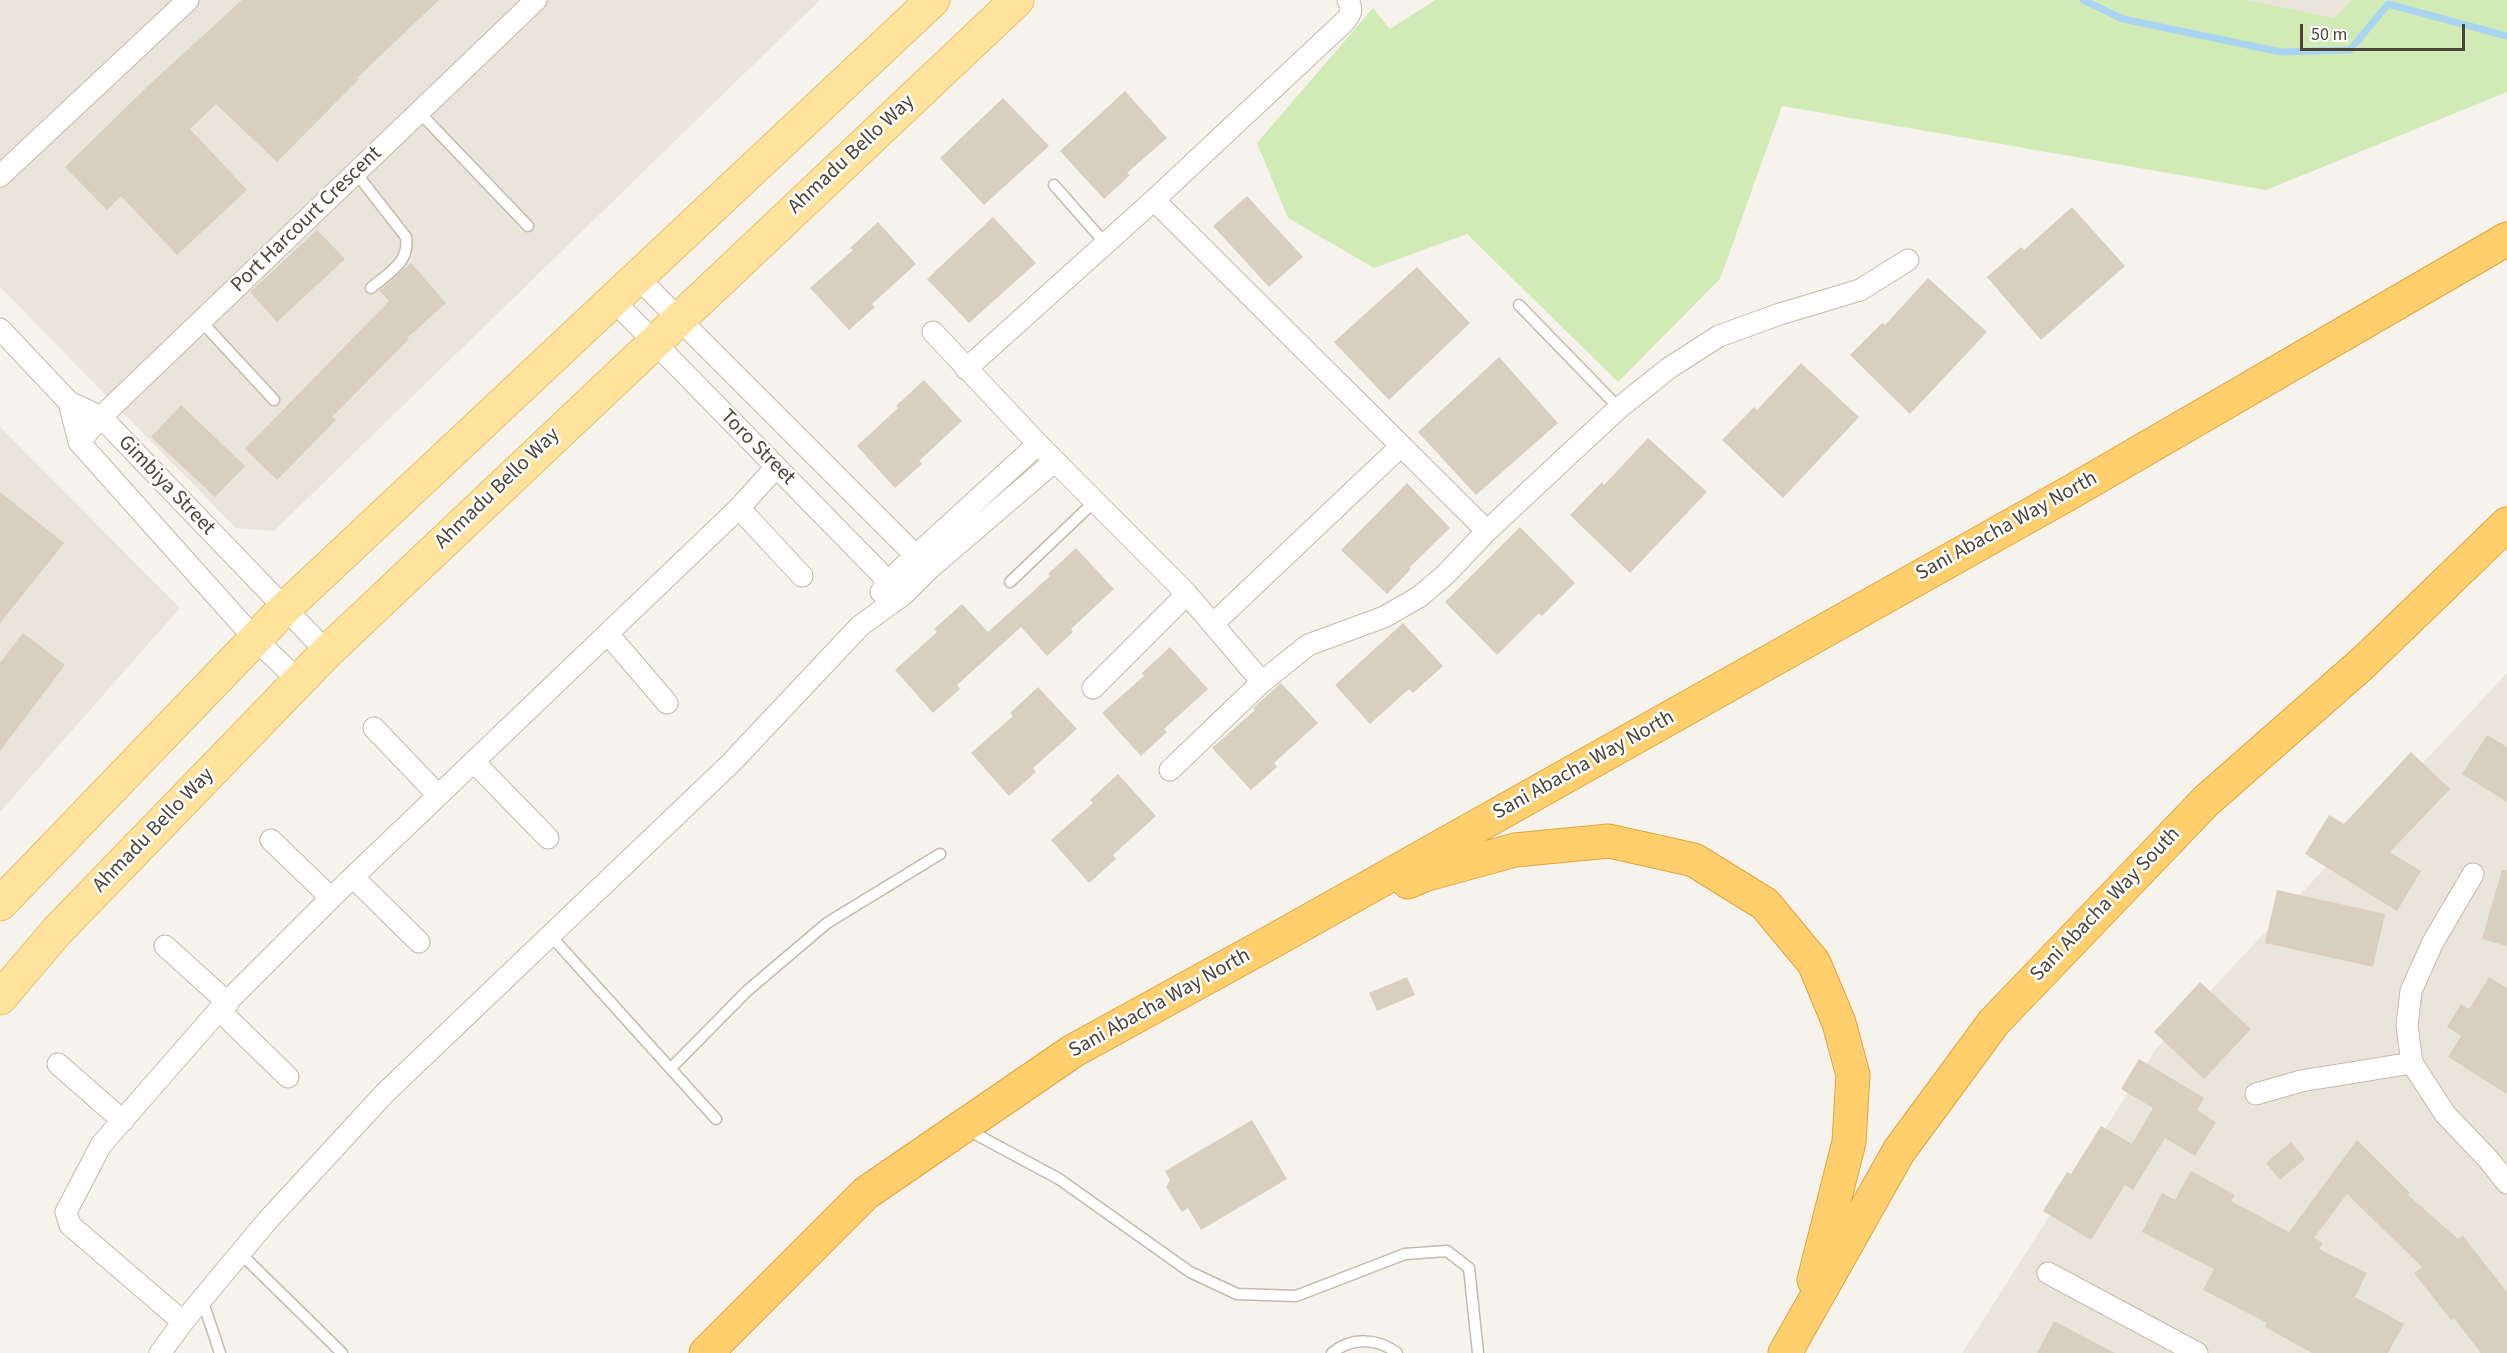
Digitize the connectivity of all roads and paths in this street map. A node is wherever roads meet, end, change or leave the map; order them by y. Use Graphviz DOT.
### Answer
graph roads {
  1 [pos="188,0"];
  2 [pos="536,0"];
  3 [pos="933,0"];
  4 [pos="1017,0"];
  5 [pos="1348,0"];
  6 [pos="419,112"];
  7 [pos="356,172"];
  8 [pos="0,176"];
  9 [pos="1054,185"];
  10 [pos="1154,200"];
  11 [pos="528,226"];
  12 [pos="2507,239"];
  13 [pos="1105,243"];
  14 [pos="1908,260"];
  15 [pos="638,278"];
  16 [pos="370,288"];
  17 [pos="613,300"];
  18 [pos="1519,305"];
  19 [pos="678,319"];
  20 [pos="201,321"];
  21 [pos="933,332"];
  22 [pos="2,334"];
  23 [pos="652,342"];
  24 [pos="966,369"];
  25 [pos="274,400"];
  26 [pos="69,402"];
  27 [pos="1620,408"];
  28 [pos="100,417"];
  29 [pos="79,442"];
  30 [pos="1038,444"];
  31 [pos="1401,446"];
  32 [pos="1055,461"];
  33 [pos="776,467"];
  34 [pos="1095,501"];
  35 [pos="739,508"];
  36 [pos="2507,524"];
  37 [pos="1487,531"];
  38 [pos="922,563"];
  39 [pos="802,576"];
  40 [pos="1011,582"];
  41 [pos="896,587"];
  42 [pos="1187,594"];
  43 [pos="284,609"];
  44 [pos="1213,624"];
  45 [pos="608,634"];
  46 [pos="255,639"];
  47 [pos="327,652"];
  48 [pos="299,681"];
  49 [pos="1262,682"];
  50 [pos="1093,688"];
  51 [pos="667,703"];
  52 [pos="374,728"];
  53 [pos="475,762"];
  54 [pos="1170,770"];
  55 [pos="438,795"];
  56 [pos="548,838"];
  57 [pos="271,840"];
  58 [pos="940,854"];
  59 [pos="2473,874"];
  60 [pos="354,878"];
  61 [pos="331,898"];
  62 [pos="0,904"];
  63 [pos="550,934"];
  64 [pos="1273,941"];
  65 [pos="419,942"];
  66 [pos="165,946"];
  67 [pos="0,998"];
  68 [pos="223,1007"];
  69 [pos="2412,1063"];
  70 [pos="58,1064"];
  71 [pos="670,1068"];
  72 [pos="288,1077"];
  73 [pos="2256,1094"];
  74 [pos="716,1119"];
  75 [pos="123,1121"];
  76 [pos="962,1127"];
  77 [pos="2507,1183"];
  78 [pos="240,1253"];
  79 [pos="2048,1274"];
  80 [pos="201,1299"];
  81 [pos="1805,1317"];
  82 [pos="183,1322"];
  83 [pos="160,1353"];
  84 [pos="220,1353"];
  85 [pos="342,1353"];
  86 [pos="706,1353"];
  87 [pos="1332,1353"];
  88 [pos="1397,1353"];
  89 [pos="1478,1353"];
  90 [pos="1785,1353"];
  91 [pos="2197,1353"];
  1 -- 8 [label="street"];
  2 -- 6 [label="street, Port Harcourt Crescent"];
  3 -- 15 [label="main road"];
  4 -- 19 [label="main road, Ahmadu Bello Way"];
  5 -- 10 [label="street"];
  6 -- 7 [label="street, Port Harcourt Crescent"];
  6 -- 11 [label="lane"];
  7 -- 16 [label="lane"];
  7 -- 20 [label="street, Port Harcourt Crescent"];
  9 -- 13 [label="lane"];
  10 -- 13 [label="street"];
  10 -- 31 [label="street"];
  12 -- 64 [label="highway, Sani Abacha Way North"];
  13 -- 24 [label="street"];
  14 -- 27 [label="street"];
  15 -- 17 [label="main road"];
  15 -- 19 [label="street, Toro Street"];
  17 -- 23 [label="street, Toro Street"];
  17 -- 43 [label="main road"];
  18 -- 27 [label="lane"];
  19 -- 23 [label="main road, Ahmadu Bello Way"];
  19 -- 38 [label="street, Toro Street"];
  20 -- 25 [label="lane"];
  20 -- 28 [label="street, Port Harcourt Crescent"];
  21 -- 24 [label="street"];
  22 -- 26 [label="street, Gimbiya Street"];
  23 -- 33 [label="street, Toro Street"];
  23 -- 47 [label="main road, Ahmadu Bello Way"];
  24 -- 30 [label="street"];
  26 -- 28 [label="street, Gimbiya Street"];
  26 -- 29 [label="street"];
  27 -- 37 [label="street"];
  28 -- 29 [label="street, Port Harcourt Crescent"];
  28 -- 43 [label="street, Gimbiya Street"];
  29 -- 46 [label="street"];
  30 -- 32 [label="street"];
  30 -- 38 [label="street"];
  31 -- 37 [label="street"];
  31 -- 44 [label="street"];
  32 -- 34 [label="street"];
  32 -- 38 [label="street"];
  33 -- 35 [label="street"];
  33 -- 41 [label="street, Toro Street"];
  34 -- 40 [label="lane"];
  34 -- 42 [label="street"];
  35 -- 39 [label="street"];
  35 -- 45 [label="street"];
  36 -- 81 [label="highway, Sani Abacha Way South"];
  37 -- 49 [label="street"];
  38 -- 41 [label="street"];
  41 -- 63 [label="street"];
  42 -- 44 [label="street"];
  42 -- 50 [label="street"];
  43 -- 46 [label="main road"];
  43 -- 47 [label="street, Gimbiya Street"];
  44 -- 49 [label="street"];
  45 -- 51 [label="street"];
  45 -- 53 [label="street"];
  46 -- 48 [label="street"];
  46 -- 62 [label="main road"];
  47 -- 48 [label="main road, Ahmadu Bello Way"];
  48 -- 67 [label="main road, Ahmadu Bello Way"];
  49 -- 54 [label="street"];
  52 -- 55 [label="street"];
  53 -- 55 [label="street"];
  53 -- 56 [label="street"];
  55 -- 60 [label="street"];
  57 -- 61 [label="street"];
  58 -- 71 [label="lane"];
  59 -- 69 [label="street"];
  60 -- 61 [label="street"];
  60 -- 65 [label="street"];
  61 -- 68 [label="street"];
  63 -- 71 [label="lane"];
  63 -- 78 [label="street"];
  64 -- 76 [label="highway, Sani Abacha Way North"];
  64 -- 81 [label="highway"];
  66 -- 68 [label="street"];
  68 -- 72 [label="street"];
  68 -- 75 [label="street"];
  69 -- 73 [label="street"];
  69 -- 77 [label="street"];
  70 -- 75 [label="street"];
  71 -- 74 [label="lane"];
  75 -- 82 [label="street"];
  76 -- 86 [label="highway, Sani Abacha Way North"];
  76 -- 89 [label="lane"];
  78 -- 80 [label="street"];
  78 -- 85 [label="lane"];
  79 -- 91 [label="street"];
  80 -- 82 [label="street"];
  80 -- 84 [label="lane"];
  81 -- 90 [label="highway, Sani Abacha Way South"];
  82 -- 83 [label="street"];
  87 -- 88 [label="lane"];
}
